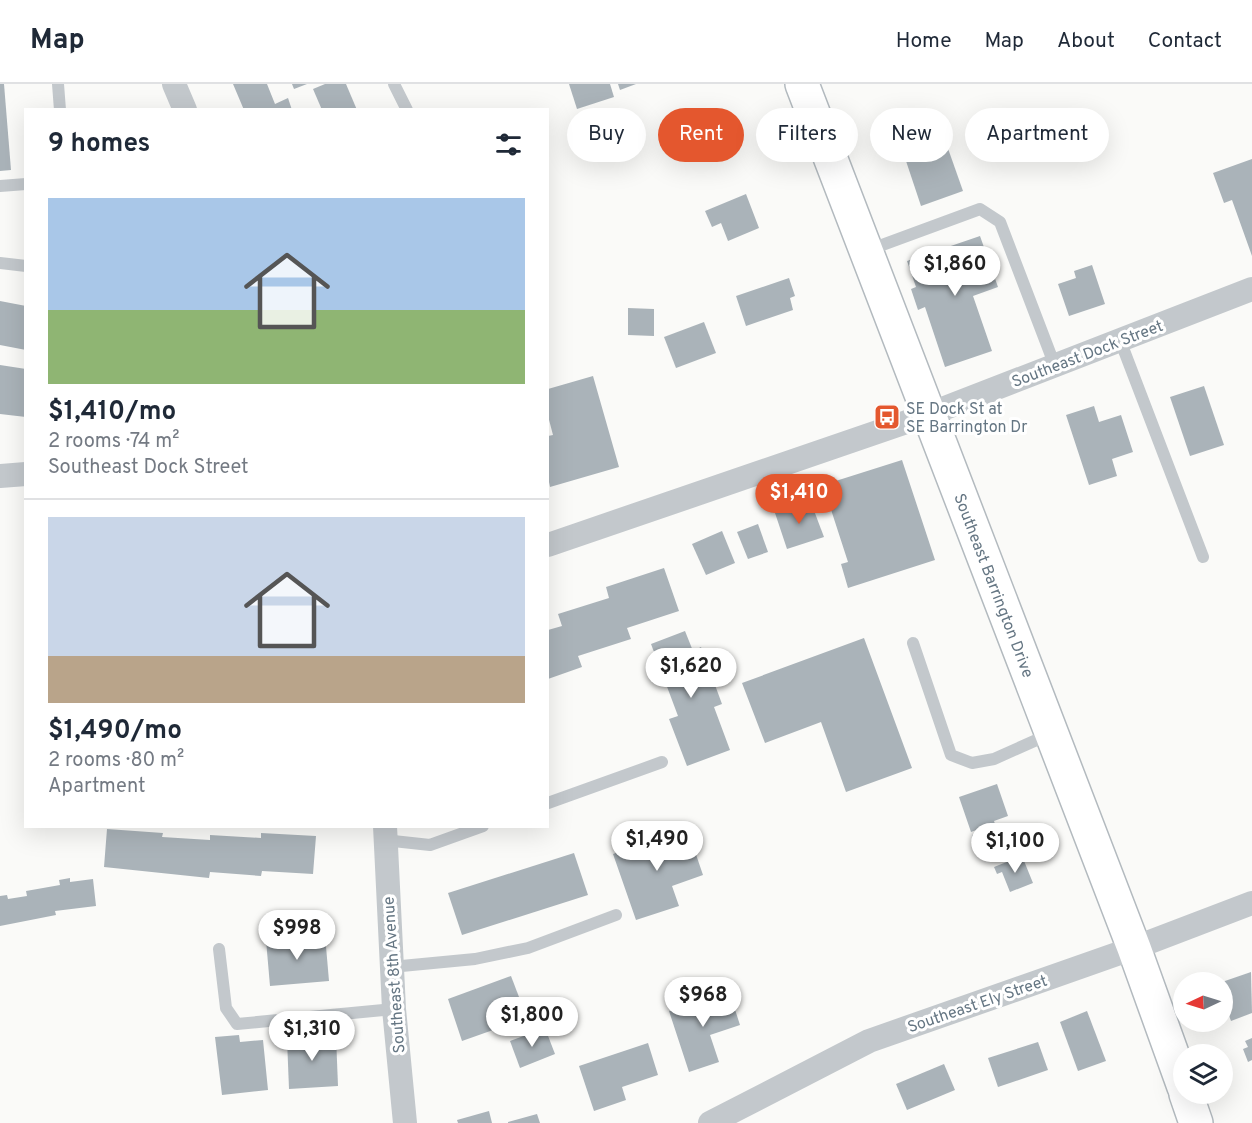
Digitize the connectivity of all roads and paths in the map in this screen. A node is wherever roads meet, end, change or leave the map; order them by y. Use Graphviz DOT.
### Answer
graph roads {
  1 [pos="58,84"];
  2 [pos="174,84"];
  3 [pos="394,84"];
  4 [pos="802,84"];
  5 [pos="60,108"];
  6 [pos="184,108"];
  7 [pos="406,108"];
  8 [pos="24,184"];
  9 [pos="0,186"];
  10 [pos="866,251"];
  11 [pos="0,262"];
  12 [pos="24,266"];
  13 [pos="1252,289"];
  14 [pos="1120,340"];
  15 [pos="1055,366"];
  16 [pos="927,415"];
  17 [pos="24,474"];
  18 [pos="0,476"];
  19 [pos="549,545"];
  20 [pos="1203,557"];
  21 [pos="913,643"];
  22 [pos="1050,734"];
  23 [pos="662,762"];
  24 [pos="549,803"];
  25 [pos="477,828"];
  26 [pos="384,833"];
  27 [pos="1252,903"];
  28 [pos="616,915"];
  29 [pos="1134,948"];
  30 [pos="219,949"];
  31 [pos="391,967"];
  32 [pos="394,1010"];
  33 [pos="1173,1056"];
  34 [pos="1189,1104"];
  35 [pos="405,1123"];
  36 [pos="710,1123"];
  37 [pos="1196,1123"];
  1 -- 5 [label="lane"];
  2 -- 6 [label="street"];
  3 -- 7 [label="lane"];
  4 -- 10 [label="street, Southeast Barrington Drive"];
  8 -- 9 [label="lane"];
  10 -- 15 [label="lane"];
  10 -- 16 [label="street, Southeast Barrington Drive"];
  11 -- 12 [label="lane"];
  13 -- 14 [label="street, Southeast Dock Street"];
  14 -- 15 [label="street, Southeast Dock Street"];
  14 -- 20 [label="lane"];
  15 -- 16 [label="street, Southeast Dock Street"];
  16 -- 19 [label="street, Southeast Dock Street"];
  16 -- 22 [label="street, Southeast Barrington Drive"];
  17 -- 18 [label="street"];
  21 -- 22 [label="lane"];
  22 -- 29 [label="street, Southeast Barrington Drive"];
  23 -- 24 [label="lane"];
  25 -- 26 [label="lane"];
  26 -- 31 [label="street, Southeast 8th Avenue"];
  27 -- 29 [label="street, Southeast Ely Street"];
  28 -- 31 [label="lane"];
  29 -- 33 [label="street, Southeast Barrington Drive"];
  29 -- 36 [label="street, Southeast Ely Street"];
  30 -- 32 [label="lane"];
  31 -- 32 [label="street, Southeast 8th Avenue"];
  32 -- 35 [label="street, Southeast 8th Avenue"];
  34 -- 37 [label="street"];
}
